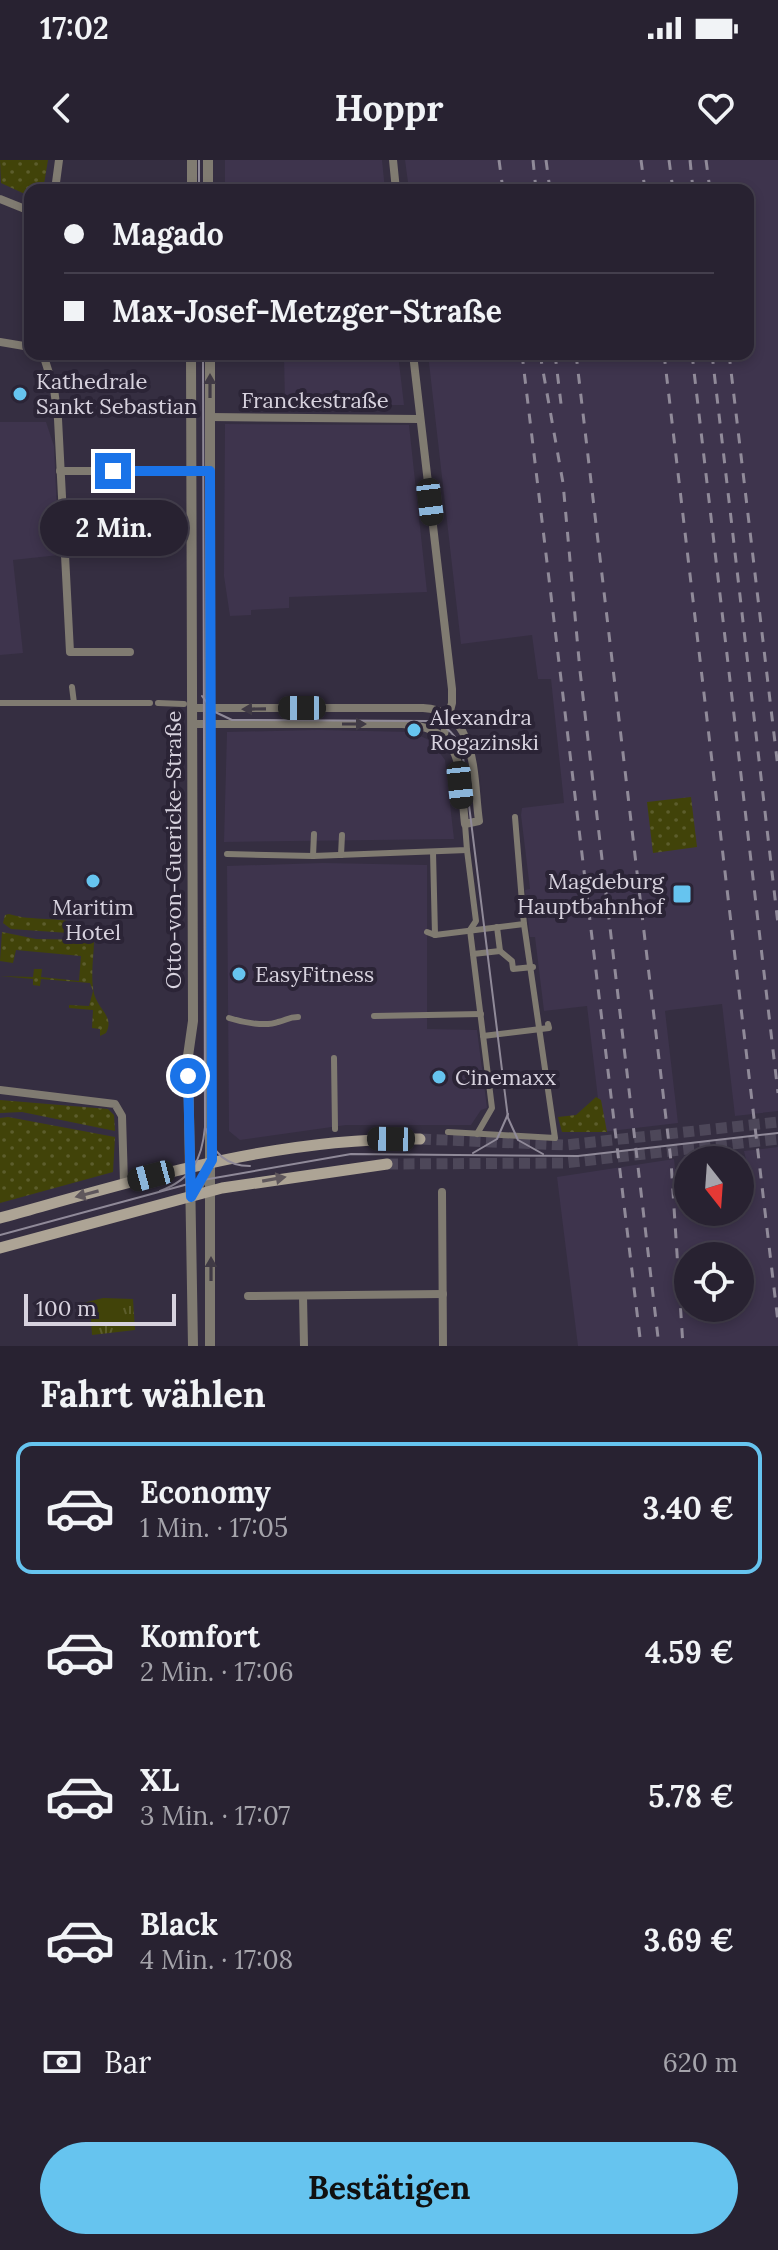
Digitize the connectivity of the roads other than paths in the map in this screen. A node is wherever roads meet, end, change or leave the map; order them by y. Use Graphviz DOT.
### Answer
graph roads {
  1 [pos="59,160"];
  2 [pos="192,160"];
  3 [pos="208,160"];
  4 [pos="393,160"];
  5 [pos="56,184"];
  6 [pos="192,184"];
  7 [pos="208,184"];
  8 [pos="395,184"];
  9 [pos="0,199"];
  10 [pos="24,209"];
  11 [pos="0,342"];
  12 [pos="24,346"];
  13 [pos="45,360"];
  14 [pos="191,360"];
  15 [pos="210,360"];
  16 [pos="414,360"];
  17 [pos="210,417"];
  18 [pos="419,419"];
  19 [pos="60,471"];
  20 [pos="191,471"];
  21 [pos="210,471"];
  22 [pos="130,652"];
  23 [pos="72,687"];
  24 [pos="0,703"];
  25 [pos="74,703"];
  26 [pos="188,706"];
  27 [pos="210,708"];
  28 [pos="449,713"];
  29 [pos="192,724"];
  30 [pos="210,724"];
  31 [pos="444,734"];
  32 [pos="515,817"];
  33 [pos="465,824"];
  34 [pos="314,834"];
  35 [pos="342,835"];
  36 [pos="467,850"];
  37 [pos="433,852"];
  38 [pos="227,854"];
  39 [pos="341,855"];
  40 [pos="313,856"];
  41 [pos="524,924"];
  42 [pos="497,927"];
  43 [pos="470,930"];
  44 [pos="427,932"];
  45 [pos="435,935"];
  46 [pos="497,954"];
  47 [pos="479,956"];
  48 [pos="532,965"];
  49 [pos="481,1014"];
  50 [pos="374,1016"];
  51 [pos="298,1017"];
  52 [pos="229,1018"];
  53 [pos="548,1024"];
  54 [pos="540,1029"];
  55 [pos="488,1035"];
  56 [pos="334,1058"];
  57 [pos="0,1090"];
  58 [pos="335,1129"];
  59 [pos="448,1132"];
  60 [pos="477,1134"];
  61 [pos="420,1139"];
  62 [pos="212,1160"];
  63 [pos="387,1164"];
  64 [pos="189,1165"];
  65 [pos="124,1183"];
  66 [pos="211,1191"];
  67 [pos="442,1192"];
  68 [pos="191,1197"];
  69 [pos="0,1218"];
  70 [pos="0,1248"];
  71 [pos="443,1294"];
  72 [pos="248,1296"];
  73 [pos="303,1296"];
  74 [pos="193,1346"];
  75 [pos="210,1346"];
  76 [pos="304,1346"];
  77 [pos="443,1346"];
  1 -- 5 [label="street"];
  2 -- 6 [label="street"];
  3 -- 7 [label="street"];
  4 -- 8 [label="street"];
  9 -- 10 [label="street"];
  11 -- 12 [label="street"];
  13 -- 19 [label="street"];
  14 -- 20 [label="street, Otto-von-Guericke-Straße"];
  17 -- 15 [label="street, Otto-von-Guericke-Straße, one-way"];
  16 -- 18 [label="street"];
  17 -- 18 [label="street, Franckestraße"];
  17 -- 21 [label="street, Otto-von-Guericke-Straße"];
  18 -- 28 [label="street"];
  19 -- 20 [label="street"];
  19 -- 22 [label="street"];
  20 -- 21 [label="street"];
  20 -- 26 [label="street, Otto-von-Guericke-Straße"];
  21 -- 27 [label="street, Otto-von-Guericke-Straße"];
  23 -- 25 [label="street"];
  24 -- 25 [label="street"];
  25 -- 26 [label="street"];
  26 -- 27 [label="street"];
  26 -- 29 [label="street, Otto-von-Guericke-Straße"];
  28 -- 27 [label="street, one-way"];
  27 -- 30 [label="street, Otto-von-Guericke-Straße"];
  28 -- 31 [label="street"];
  28 -- 33 [label="street"];
  29 -- 30 [label="street"];
  29 -- 64 [label="street, Otto-von-Guericke-Straße"];
  30 -- 31 [label="street, one-way"];
  30 -- 62 [label="street, Otto-von-Guericke-Straße"];
  31 -- 33 [label="street"];
  32 -- 41 [label="street"];
  33 -- 36 [label="street"];
  34 -- 40 [label="street"];
  35 -- 39 [label="street"];
  36 -- 37 [label="street"];
  36 -- 43 [label="street"];
  37 -- 39 [label="street"];
  37 -- 45 [label="street"];
  38 -- 40 [label="street"];
  39 -- 40 [label="street"];
  41 -- 42 [label="street"];
  41 -- 48 [label="street"];
  42 -- 43 [label="street"];
  42 -- 46 [label="street"];
  43 -- 45 [label="street"];
  43 -- 47 [label="street"];
  44 -- 45 [label="street"];
  46 -- 47 [label="street"];
  46 -- 48 [label="street"];
  47 -- 49 [label="street"];
  48 -- 54 [label="street"];
  49 -- 50 [label="street"];
  49 -- 55 [label="street"];
  51 -- 52 [label="street"];
  53 -- 54 [label="street"];
  54 -- 55 [label="street"];
  54 -- 60 [label="street"];
  55 -- 60 [label="street"];
  56 -- 58 [label="street"];
  57 -- 65 [label="street"];
  59 -- 60 [label="street"];
  61 -- 62 [label="main road"];
  62 -- 64 [label="main road"];
  62 -- 66 [label="street, Otto-von-Guericke-Straße"];
  62 -- 68 [label="street"];
  66 -- 63 [label="main road, one-way"];
  64 -- 65 [label="main road"];
  64 -- 68 [label="street, Otto-von-Guericke-Straße"];
  65 -- 69 [label="main road, one-way"];
  66 -- 68 [label="main road"];
  75 -- 66 [label="street, Otto-von-Guericke-Straße, one-way"];
  67 -- 71 [label="street"];
  68 -- 70 [label="main road"];
  68 -- 74 [label="street, Otto-von-Guericke-Straße"];
  71 -- 73 [label="street"];
  71 -- 77 [label="street"];
  72 -- 73 [label="street"];
  73 -- 76 [label="street"];
}
